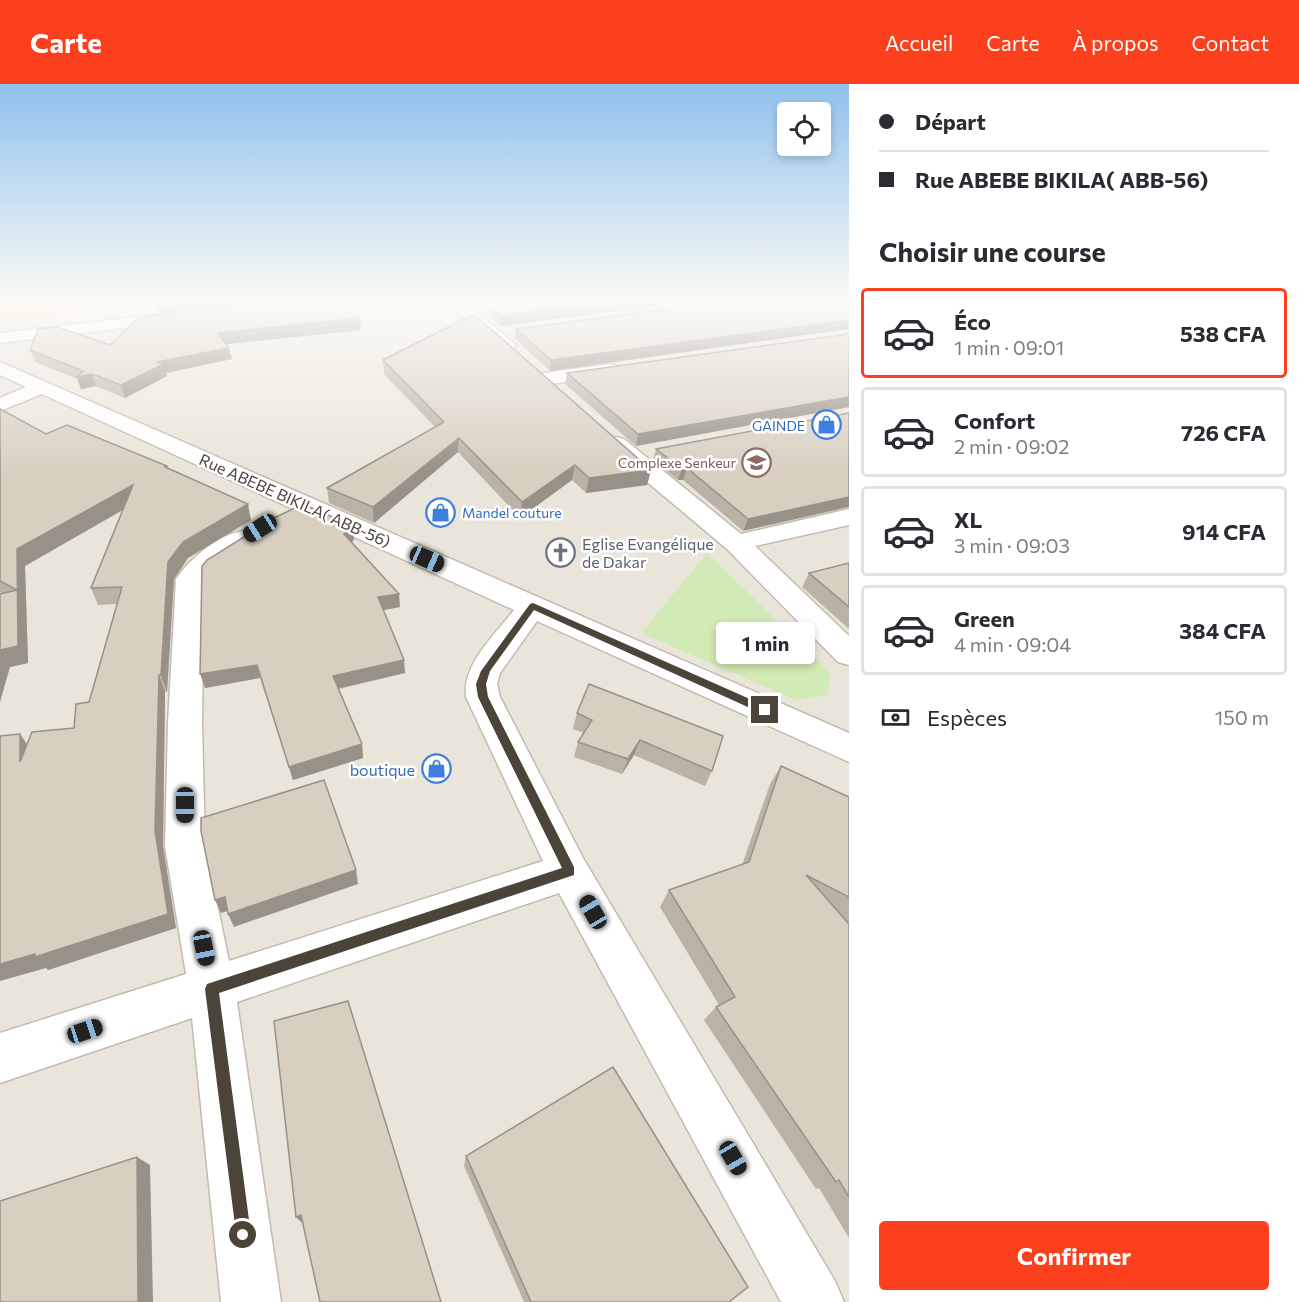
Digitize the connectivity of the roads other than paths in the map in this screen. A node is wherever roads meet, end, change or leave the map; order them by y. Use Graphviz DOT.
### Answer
graph roads {
  1 [pos="525,358"];
  2 [pos="622,368"];
  3 [pos="2,369"];
  4 [pos="41,387"];
  5 [pos="0,405"];
  6 [pos="596,426"];
  7 [pos="653,452"];
  8 [pos="630,456"];
  9 [pos="300,503"];
  10 [pos="849,517"];
  11 [pos="736,543"];
  12 [pos="533,606"];
  13 [pos="849,654"];
  14 [pos="849,748"];
  15 [pos="569,871"];
  16 [pos="212,989"];
  17 [pos="0,1059"];
  18 [pos="251,1302"];
  19 [pos="814,1302"];
  1 -- 2 [label="street"];
  3 -- 4 [label="street, Rue ABEBE BIKILA( ABB-56)"];
  4 -- 5 [label="street"];
  4 -- 9 [label="street, Rue ABEBE BIKILA( ABB-56)"];
  6 -- 8 [label="street"];
  7 -- 8 [label="street"];
  8 -- 11 [label="street"];
  9 -- 12 [label="street, Rue ABEBE BIKILA( ABB-56)"];
  9 -- 16 [label="street"];
  10 -- 11 [label="street"];
  11 -- 13 [label="street"];
  12 -- 14 [label="street, Rue ABEBE BIKILA( ABB-56)"];
  12 -- 15 [label="street"];
  15 -- 16 [label="street"];
  15 -- 19 [label="street"];
  16 -- 17 [label="street"];
  16 -- 18 [label="street"];
}
